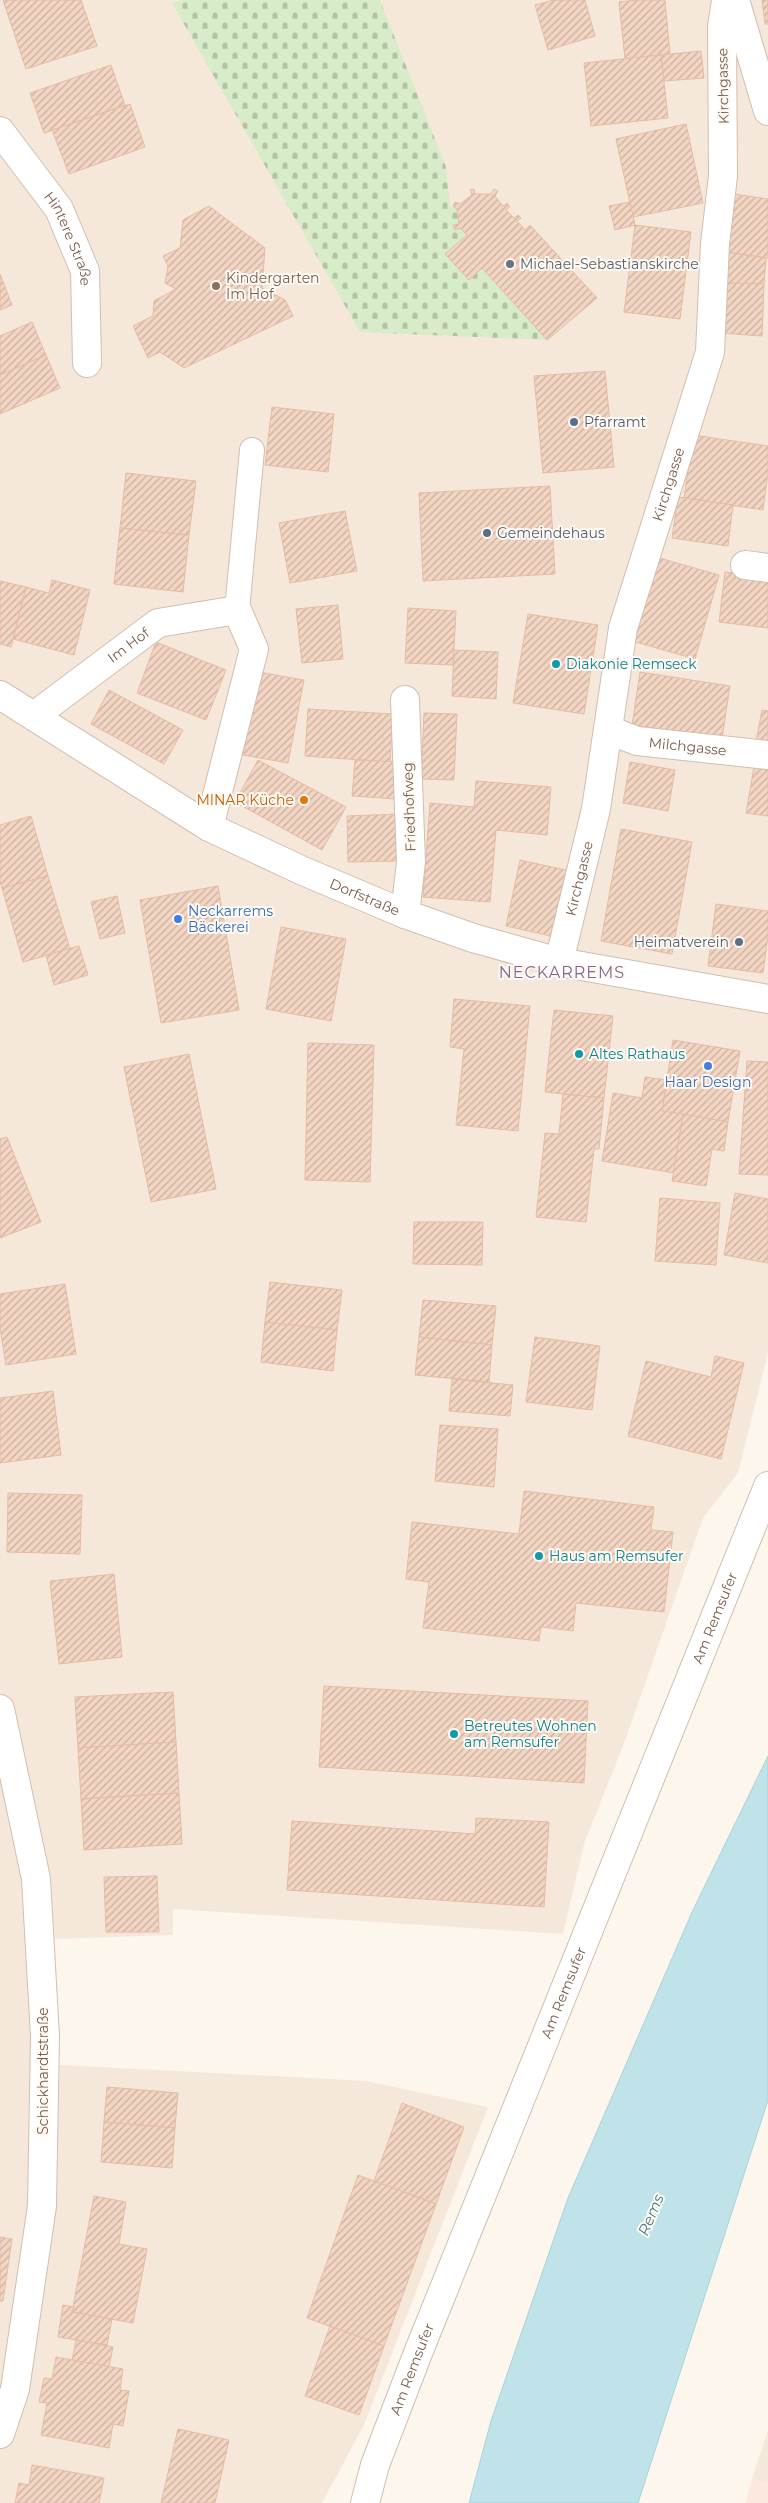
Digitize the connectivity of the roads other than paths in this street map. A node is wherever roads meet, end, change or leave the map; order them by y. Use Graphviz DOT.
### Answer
graph roads {
  1 [pos="726,0"];
  2 [pos="735,0"];
  3 [pos="768,110"];
  4 [pos="0,131"];
  5 [pos="88,362"];
  6 [pos="252,450"];
  7 [pos="237,610"];
  8 [pos="0,695"];
  9 [pos="405,700"];
  10 [pos="34,716"];
  11 [pos="609,730"];
  12 [pos="768,755"];
  13 [pos="209,827"];
  14 [pos="405,914"];
  15 [pos="559,962"];
  16 [pos="768,999"];
  17 [pos="768,1486"];
  18 [pos="0,1709"];
  19 [pos="0,2434"];
  20 [pos="365,2503"];
  1 -- 11 [label="street, Kirchgasse"];
  2 -- 3 [label="street"];
  4 -- 5 [label="street, Hintere Straße"];
  6 -- 7 [label="lane"];
  7 -- 10 [label="street, Im Hof"];
  7 -- 13 [label="street"];
  8 -- 10 [label="street, Dorfstraße"];
  9 -- 14 [label="street, Friedhofweg"];
  10 -- 13 [label="street, Dorfstraße"];
  11 -- 12 [label="street, Milchgasse"];
  11 -- 15 [label="street, Kirchgasse"];
  13 -- 14 [label="street, Dorfstraße"];
  14 -- 15 [label="street, Dorfstraße"];
  15 -- 16 [label="street, Dorfstraße"];
  17 -- 20 [label="street, Am Remsufer"];
  18 -- 19 [label="street, Schickhardtstraße"];
}
